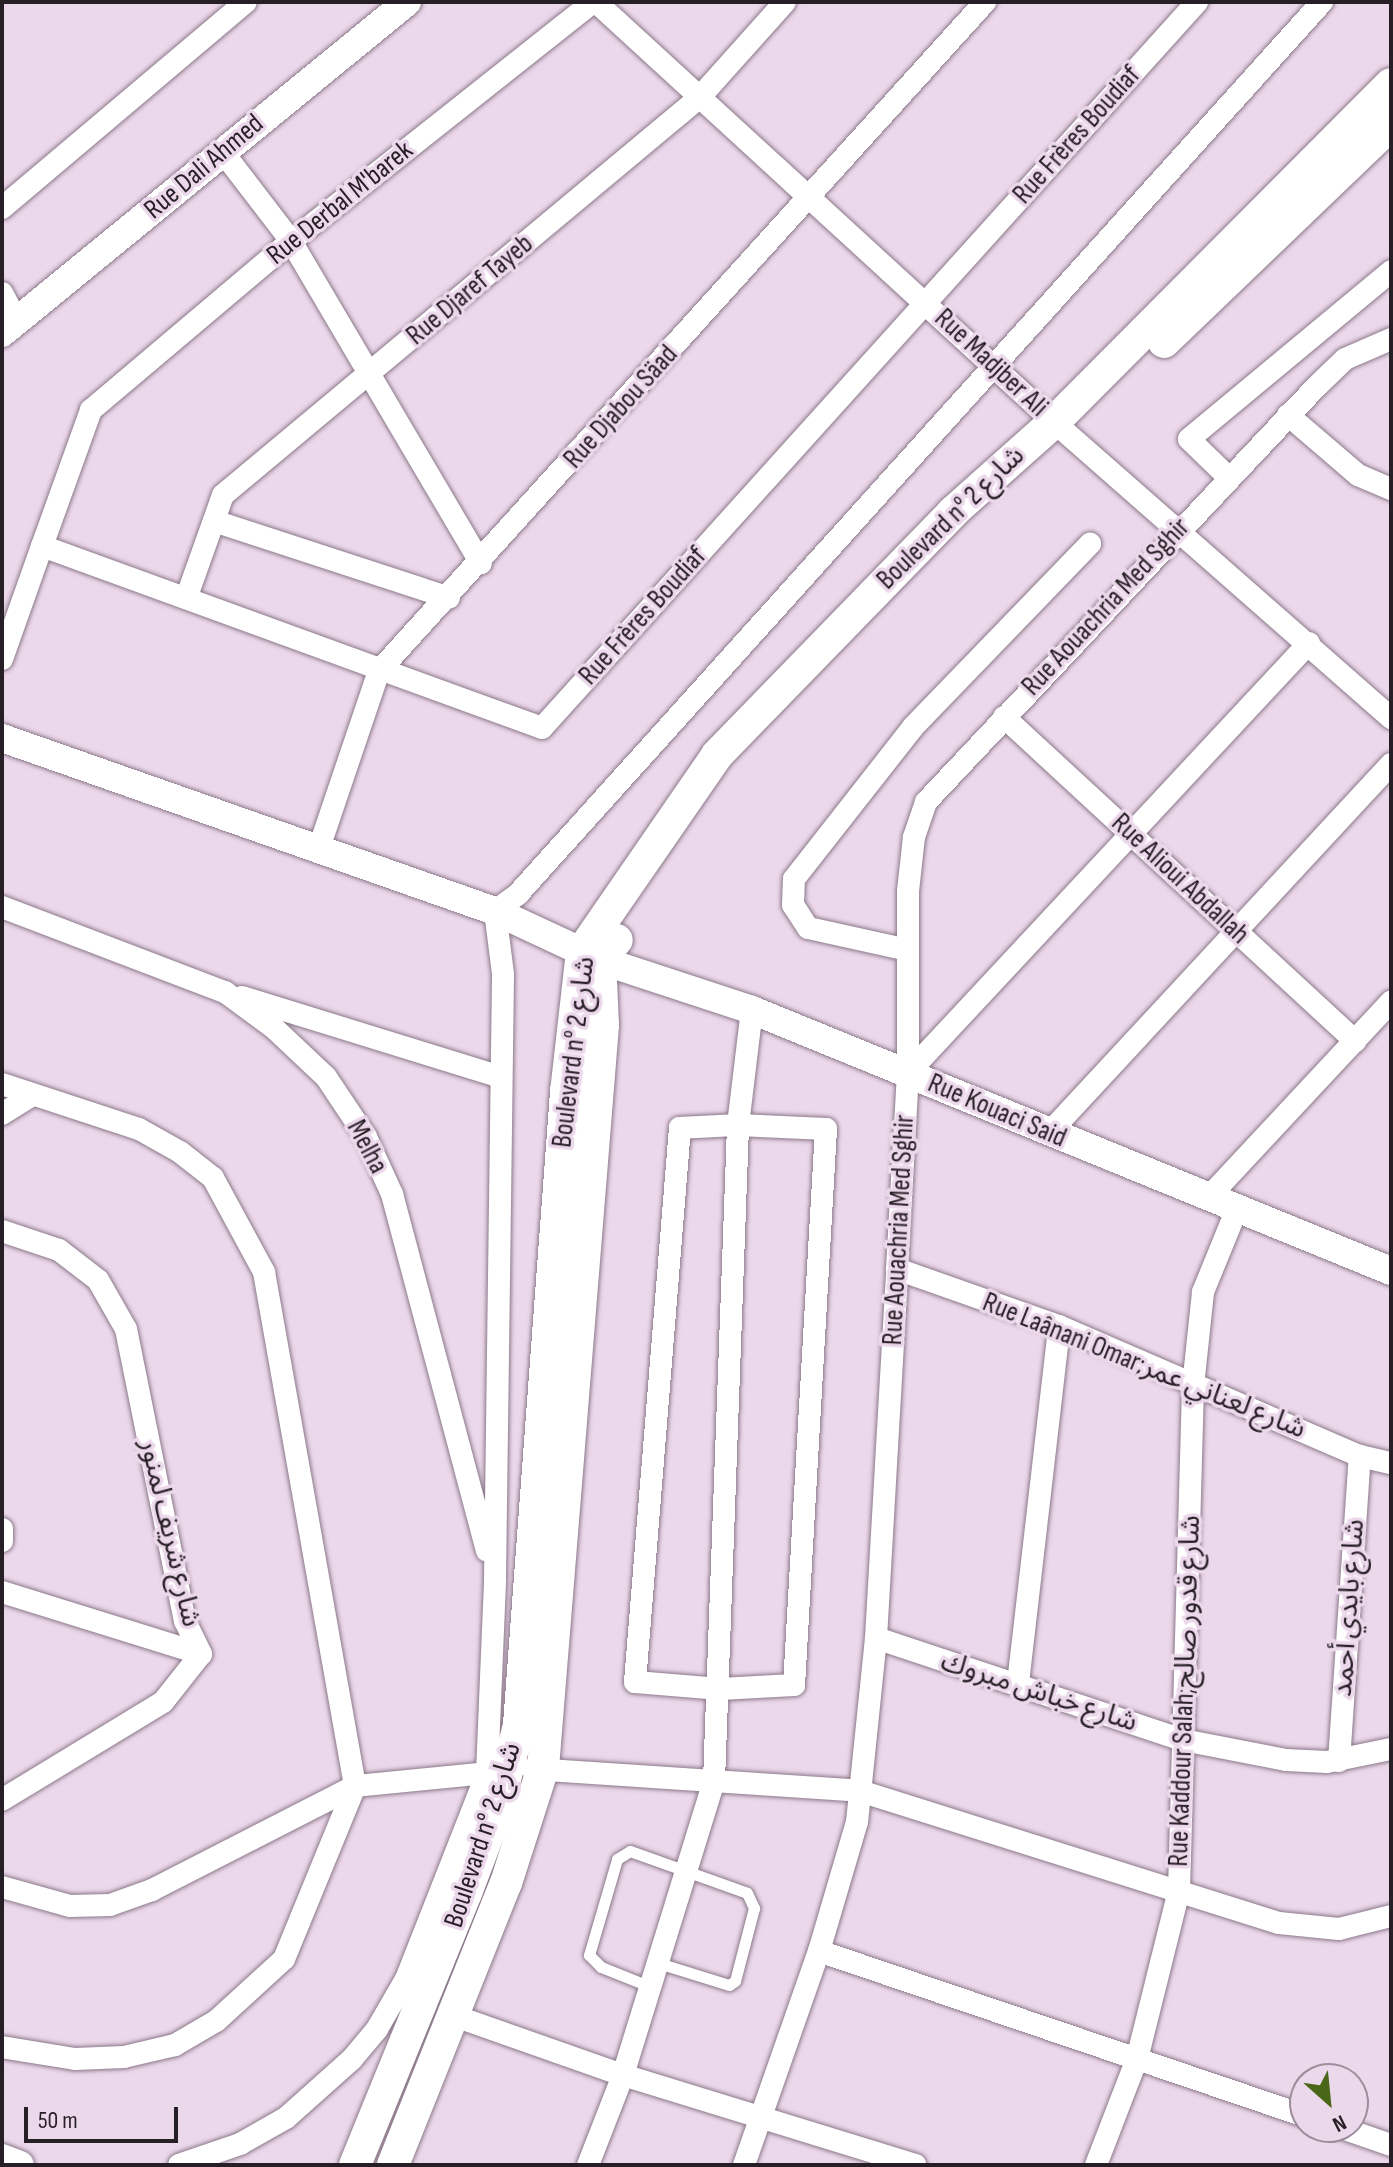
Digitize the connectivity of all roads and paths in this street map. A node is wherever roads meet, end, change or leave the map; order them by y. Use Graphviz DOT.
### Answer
graph roads {
  1 [pos="246,2"];
  2 [pos="407,2"];
  3 [pos="595,2"];
  4 [pos="785,2"];
  5 [pos="985,2"];
  6 [pos="1197,2"];
  7 [pos="1322,2"];
  8 [pos="1391,84"];
  9 [pos="700,97"];
  10 [pos="1391,124"];
  11 [pos="222,151"];
  12 [pos="809,198"];
  13 [pos="2,208"];
  14 [pos="291,241"];
  15 [pos="1391,271"];
  16 [pos="2,293"];
  17 [pos="925,303"];
  18 [pos="10,327"];
  19 [pos="1391,339"];
  20 [pos="992,363"];
  21 [pos="371,373"];
  22 [pos="1288,415"];
  23 [pos="1061,427"];
  24 [pos="1228,477"];
  25 [pos="1391,489"];
  26 [pos="214,521"];
  27 [pos="1179,530"];
  28 [pos="1090,544"];
  29 [pos="42,546"];
  30 [pos="481,563"];
  31 [pos="187,596"];
  32 [pos="449,598"];
  33 [pos="1309,643"];
  34 [pos="2,659"];
  35 [pos="379,671"];
  36 [pos="1004,717"];
  37 [pos="1391,718"];
  38 [pos="2,738"];
  39 [pos="1391,764"];
  40 [pos="1131,834"];
  41 [pos="319,848"];
  42 [pos="2,907"];
  43 [pos="495,911"];
  44 [pos="1236,931"];
  45 [pos="908,950"];
  46 [pos="591,955"];
  47 [pos="225,992"];
  48 [pos="1391,1002"];
  49 [pos="752,1010"];
  50 [pos="1355,1041"];
  51 [pos="908,1073"];
  52 [pos="500,1077"];
  53 [pos="2,1084"];
  54 [pos="32,1095"];
  55 [pos="2,1114"];
  56 [pos="738,1125"];
  57 [pos="1049,1133"];
  58 [pos="1207,1199"];
  59 [pos="1236,1211"];
  60 [pos="2,1231"];
  61 [pos="897,1269"];
  62 [pos="1391,1271"];
  63 [pos="1059,1326"];
  64 [pos="1193,1386"];
  65 [pos="1360,1456"];
  66 [pos="1391,1463"];
  67 [pos="2,1529"];
  68 [pos="2,1541"];
  69 [pos="495,1579"];
  70 [pos="2,1592"];
  71 [pos="876,1638"];
  72 [pos="201,1654"];
  73 [pos="1018,1683"];
  74 [pos="720,1689"];
  75 [pos="1183,1740"];
  76 [pos="1391,1749"];
  77 [pos="1339,1761"];
  78 [pos="543,1768"];
  79 [pos="496,1772"];
  80 [pos="714,1781"];
  81 [pos="355,1786"];
  82 [pos="860,1791"];
  83 [pos="2,1800"];
  84 [pos="686,1869"];
  85 [pos="2,1887"];
  86 [pos="1179,1891"];
  87 [pos="1391,1916"];
  88 [pos="819,1951"];
  89 [pos="658,1963"];
  90 [pos="651,1987"];
  91 [pos="455,2016"];
  92 [pos="2,2047"];
  93 [pos="1137,2059"];
  94 [pos="623,2075"];
  95 [pos="1289,2111"];
  96 [pos="758,2117"];
  97 [pos="1369,2137"];
  98 [pos="1391,2145"];
  99 [pos="2,2158"];
  100 [pos="20,2165"];
  101 [pos="179,2165"];
  102 [pos="355,2165"];
  103 [pos="393,2165"];
  104 [pos="588,2165"];
  105 [pos="744,2165"];
  106 [pos="915,2165"];
  107 [pos="1096,2165"];
  1 -- 13 [label="street"];
  2 -- 11 [label="street, Rue Dali Ahmed"];
  3 -- 9 [label="street, Rue Madjber Ali"];
  3 -- 14 [label="street, Rue Derbal M'barek"];
  4 -- 9 [label="street, Rue Djaref Tayeb"];
  5 -- 12 [label="street, Rue Djabou Säad"];
  6 -- 17 [label="street, Rue Frères Boudiaf"];
  7 -- 20 [label="street"];
  8 -- 23 [label="main road, Boulevard n° شارع 2"];
  9 -- 12 [label="street, Rue Madjber Ali"];
  9 -- 21 [label="street, Rue Djaref Tayeb"];
  10 -- 23 [label="main road, Boulevard n° شارع 2"];
  11 -- 14 [label="street"];
  11 -- 18 [label="street, Rue Dali Ahmed"];
  12 -- 17 [label="street, Rue Madjber Ali"];
  12 -- 30 [label="street, Rue Djabou Säad"];
  14 -- 21 [label="street"];
  14 -- 29 [label="street, Rue Derbal M'barek"];
  15 -- 24 [label="street"];
  16 -- 18 [label="street"];
  17 -- 20 [label="street, Rue Madjber Ali"];
  17 -- 35 [label="street, Rue Frères Boudiaf"];
  19 -- 22 [label="street, Rue Aouachria Med Sghir"];
  20 -- 23 [label="street, Rue Madjber Ali"];
  20 -- 43 [label="street"];
  21 -- 26 [label="street, Rue Djaref Tayeb"];
  21 -- 30 [label="street"];
  22 -- 24 [label="street, Rue Aouachria Med Sghir"];
  22 -- 25 [label="street"];
  23 -- 27 [label="street, Rue Madjber Ali"];
  23 -- 46 [label="main road, Boulevard n° شارع 2"];
  24 -- 27 [label="street, Rue Aouachria Med Sghir"];
  26 -- 31 [label="street, Rue Djaref Tayeb"];
  26 -- 32 [label="street"];
  27 -- 33 [label="street, Rue Madjber Ali"];
  27 -- 36 [label="street, Rue Aouachria Med Sghir"];
  28 -- 45 [label="street"];
  29 -- 31 [label="street, Rue Frères Boudiaf"];
  29 -- 34 [label="street"];
  30 -- 32 [label="street, Rue Djabou Säad"];
  31 -- 35 [label="street, Rue Frères Boudiaf"];
  32 -- 35 [label="street, Rue Djabou Säad"];
  33 -- 37 [label="street, Rue Madjber Ali"];
  33 -- 40 [label="street"];
  35 -- 41 [label="street, Rue Djabou Säad"];
  36 -- 40 [label="street, Rue Alioui Abdallah"];
  36 -- 45 [label="street, Rue Aouachria Med Sghir"];
  38 -- 41 [label="street, Rue Kouaci Said"];
  39 -- 44 [label="street"];
  40 -- 44 [label="street, Rue Alioui Abdallah"];
  40 -- 51 [label="street"];
  41 -- 43 [label="street, Rue Kouaci Said"];
  42 -- 47 [label="street, Melha"];
  43 -- 46 [label="street, Rue Kouaci Said"];
  43 -- 52 [label="street"];
  44 -- 50 [label="street, Rue Alioui Abdallah"];
  44 -- 57 [label="street"];
  45 -- 51 [label="street, Rue Aouachria Med Sghir"];
  46 -- 49 [label="street, Rue Kouaci Said"];
  46 -- 78 [label="main road, Boulevard n° شارع 2"];
  46 -- 79 [label="main road, Boulevard n° شارع 2"];
  47 -- 52 [label="street"];
  47 -- 69 [label="street, Melha"];
  48 -- 50 [label="street"];
  49 -- 51 [label="street, Rue Kouaci Said"];
  49 -- 56 [label="street"];
  50 -- 58 [label="street"];
  51 -- 57 [label="street, Rue Kouaci Said"];
  51 -- 61 [label="street, Rue Aouachria Med Sghir"];
  52 -- 69 [label="street"];
  53 -- 54 [label="street"];
  54 -- 55 [label="street"];
  54 -- 81 [label="street"];
  56 -- 74 [label="street"];
  56 -- 74 [label="street"];
  56 -- 74 [label="street"];
  57 -- 58 [label="street, Rue Kouaci Said"];
  58 -- 59 [label="street, Rue Kouaci Said"];
  59 -- 62 [label="street, Rue Kouaci Said"];
  59 -- 64 [label="street, Rue Kaddour Salah;شارع قدور صالح"];
  60 -- 72 [label="street, شارع شريف لمنور"];
  61 -- 63 [label="street, Rue Laânani Omar;شارع لعناني عمر"];
  61 -- 71 [label="street, Rue Aouachria Med Sghir"];
  63 -- 64 [label="street, Rue Laânani Omar;شارع لعناني عمر"];
  63 -- 73 [label="street"];
  64 -- 65 [label="street, Rue Laânani Omar;شارع لعناني عمر"];
  64 -- 75 [label="street, Rue Kaddour Salah;شارع قدور صالح"];
  65 -- 66 [label="street, Rue Laânani Omar;شارع لعناني عمر"];
  65 -- 77 [label="street, شارع بايدي أحمد"];
  67 -- 68 [label="street"];
  69 -- 79 [label="street"];
  70 -- 72 [label="street"];
  71 -- 73 [label="street, شارع خباش مبروك"];
  71 -- 82 [label="street, Rue Aouachria Med Sghir"];
  72 -- 83 [label="street, شارع شريف لمنور"];
  73 -- 75 [label="street, شارع خباش مبروك"];
  74 -- 80 [label="street"];
  75 -- 77 [label="street, شارع خباش مبروك"];
  75 -- 86 [label="street, Rue Kaddour Salah;شارع قدور صالح"];
  76 -- 77 [label="street, شارع خباش مبروك"];
  78 -- 79 [label="street"];
  78 -- 80 [label="street"];
  78 -- 91 [label="main road, Boulevard n° شارع 2"];
  79 -- 81 [label="street"];
  79 -- 101 [label="street"];
  79 -- 102 [label="main road, Boulevard n° شارع 2"];
  80 -- 82 [label="street"];
  80 -- 84 [label="street"];
  81 -- 85 [label="street"];
  81 -- 92 [label="street"];
  82 -- 86 [label="street"];
  82 -- 88 [label="street, Rue Aouachria Med Sghir"];
  84 -- 89 [label="street"];
  84 -- 89 [label="lane"];
  84 -- 90 [label="lane"];
  86 -- 87 [label="street"];
  86 -- 93 [label="street, Rue Kaddour Salah;شارع قدور صالح"];
  88 -- 93 [label="street"];
  88 -- 96 [label="street, Rue Aouachria Med Sghir"];
  89 -- 90 [label="street"];
  90 -- 94 [label="street"];
  91 -- 94 [label="street"];
  91 -- 103 [label="main road, Boulevard n° شارع 2"];
  93 -- 95 [label="street"];
  93 -- 107 [label="street, Rue Kaddour Salah;شارع قدور صالح"];
  94 -- 96 [label="street"];
  94 -- 104 [label="street"];
  96 -- 105 [label="street, Rue Aouachria Med Sghir"];
  96 -- 106 [label="street"];
  97 -- 98 [label="street"];
  99 -- 100 [label="street"];
}
